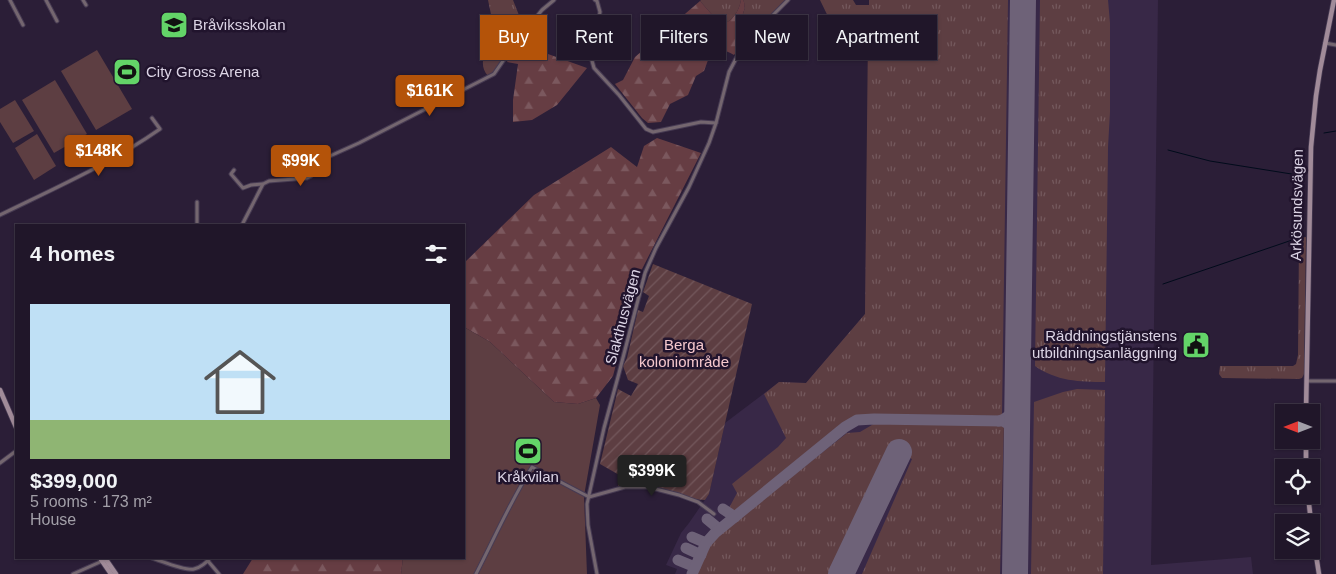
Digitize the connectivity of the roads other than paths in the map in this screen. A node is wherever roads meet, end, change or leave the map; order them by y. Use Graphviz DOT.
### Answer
graph roads {
  1 [pos="10,0"];
  2 [pos="46,0"];
  3 [pos="83,0"];
  4 [pos="554,0"];
  5 [pos="596,0"];
  6 [pos="788,0"];
  7 [pos="1334,0"];
  8 [pos="86,5"];
  9 [pos="57,21"];
  10 [pos="23,25"];
  11 [pos="1330,44"];
  12 [pos="152,118"];
  13 [pos="716,123"];
  14 [pos="234,170"];
  15 [pos="263,184"];
  16 [pos="197,202"];
  17 [pos="0,214"];
  18 [pos="197,224"];
  19 [pos="243,224"];
  20 [pos="1306,381"];
  21 [pos="1336,381"];
  22 [pos="0,390"];
  23 [pos="1306,404"];
  24 [pos="9,411"];
  25 [pos="15,420"];
  26 [pos="15,425"];
  27 [pos="15,452"];
  28 [pos="0,463"];
  29 [pos="588,498"];
  30 [pos="714,514"];
  31 [pos="104,559"];
  32 [pos="155,559"];
  33 [pos="209,559"];
  34 [pos="1316,559"];
  35 [pos="73,574"];
  36 [pos="111,574"];
  37 [pos="116,574"];
  38 [pos="219,574"];
  39 [pos="476,574"];
  40 [pos="597,574"];
  41 [pos="1318,574"];
  1 -- 10 [label="street"];
  2 -- 9 [label="street"];
  3 -- 8 [label="street"];
  4 -- 15 [label="street"];
  5 -- 13 [label="street"];
  6 -- 13 [label="street, Slakthusvägen"];
  7 -- 11 [label="main road, Arkösundsvägen"];
  11 -- 20 [label="main road, Arkösundsvägen"];
  12 -- 17 [label="street"];
  13 -- 29 [label="street, Slakthusvägen"];
  14 -- 15 [label="street"];
  15 -- 19 [label="street"];
  16 -- 18 [label="street"];
  20 -- 21 [label="street"];
  20 -- 23 [label="main road, Arkösundsvägen"];
  22 -- 24 [label="main road"];
  24 -- 25 [label="main road"];
  24 -- 26 [label="main road"];
  27 -- 28 [label="street"];
  29 -- 30 [label="street"];
  29 -- 39 [label="street"];
  29 -- 40 [label="street, Slakthusvägen"];
  31 -- 35 [label="street"];
  31 -- 36 [label="main road"];
  31 -- 37 [label="main road"];
  32 -- 33 [label="street"];
  33 -- 38 [label="street"];
  34 -- 41 [label="main road"];
}
